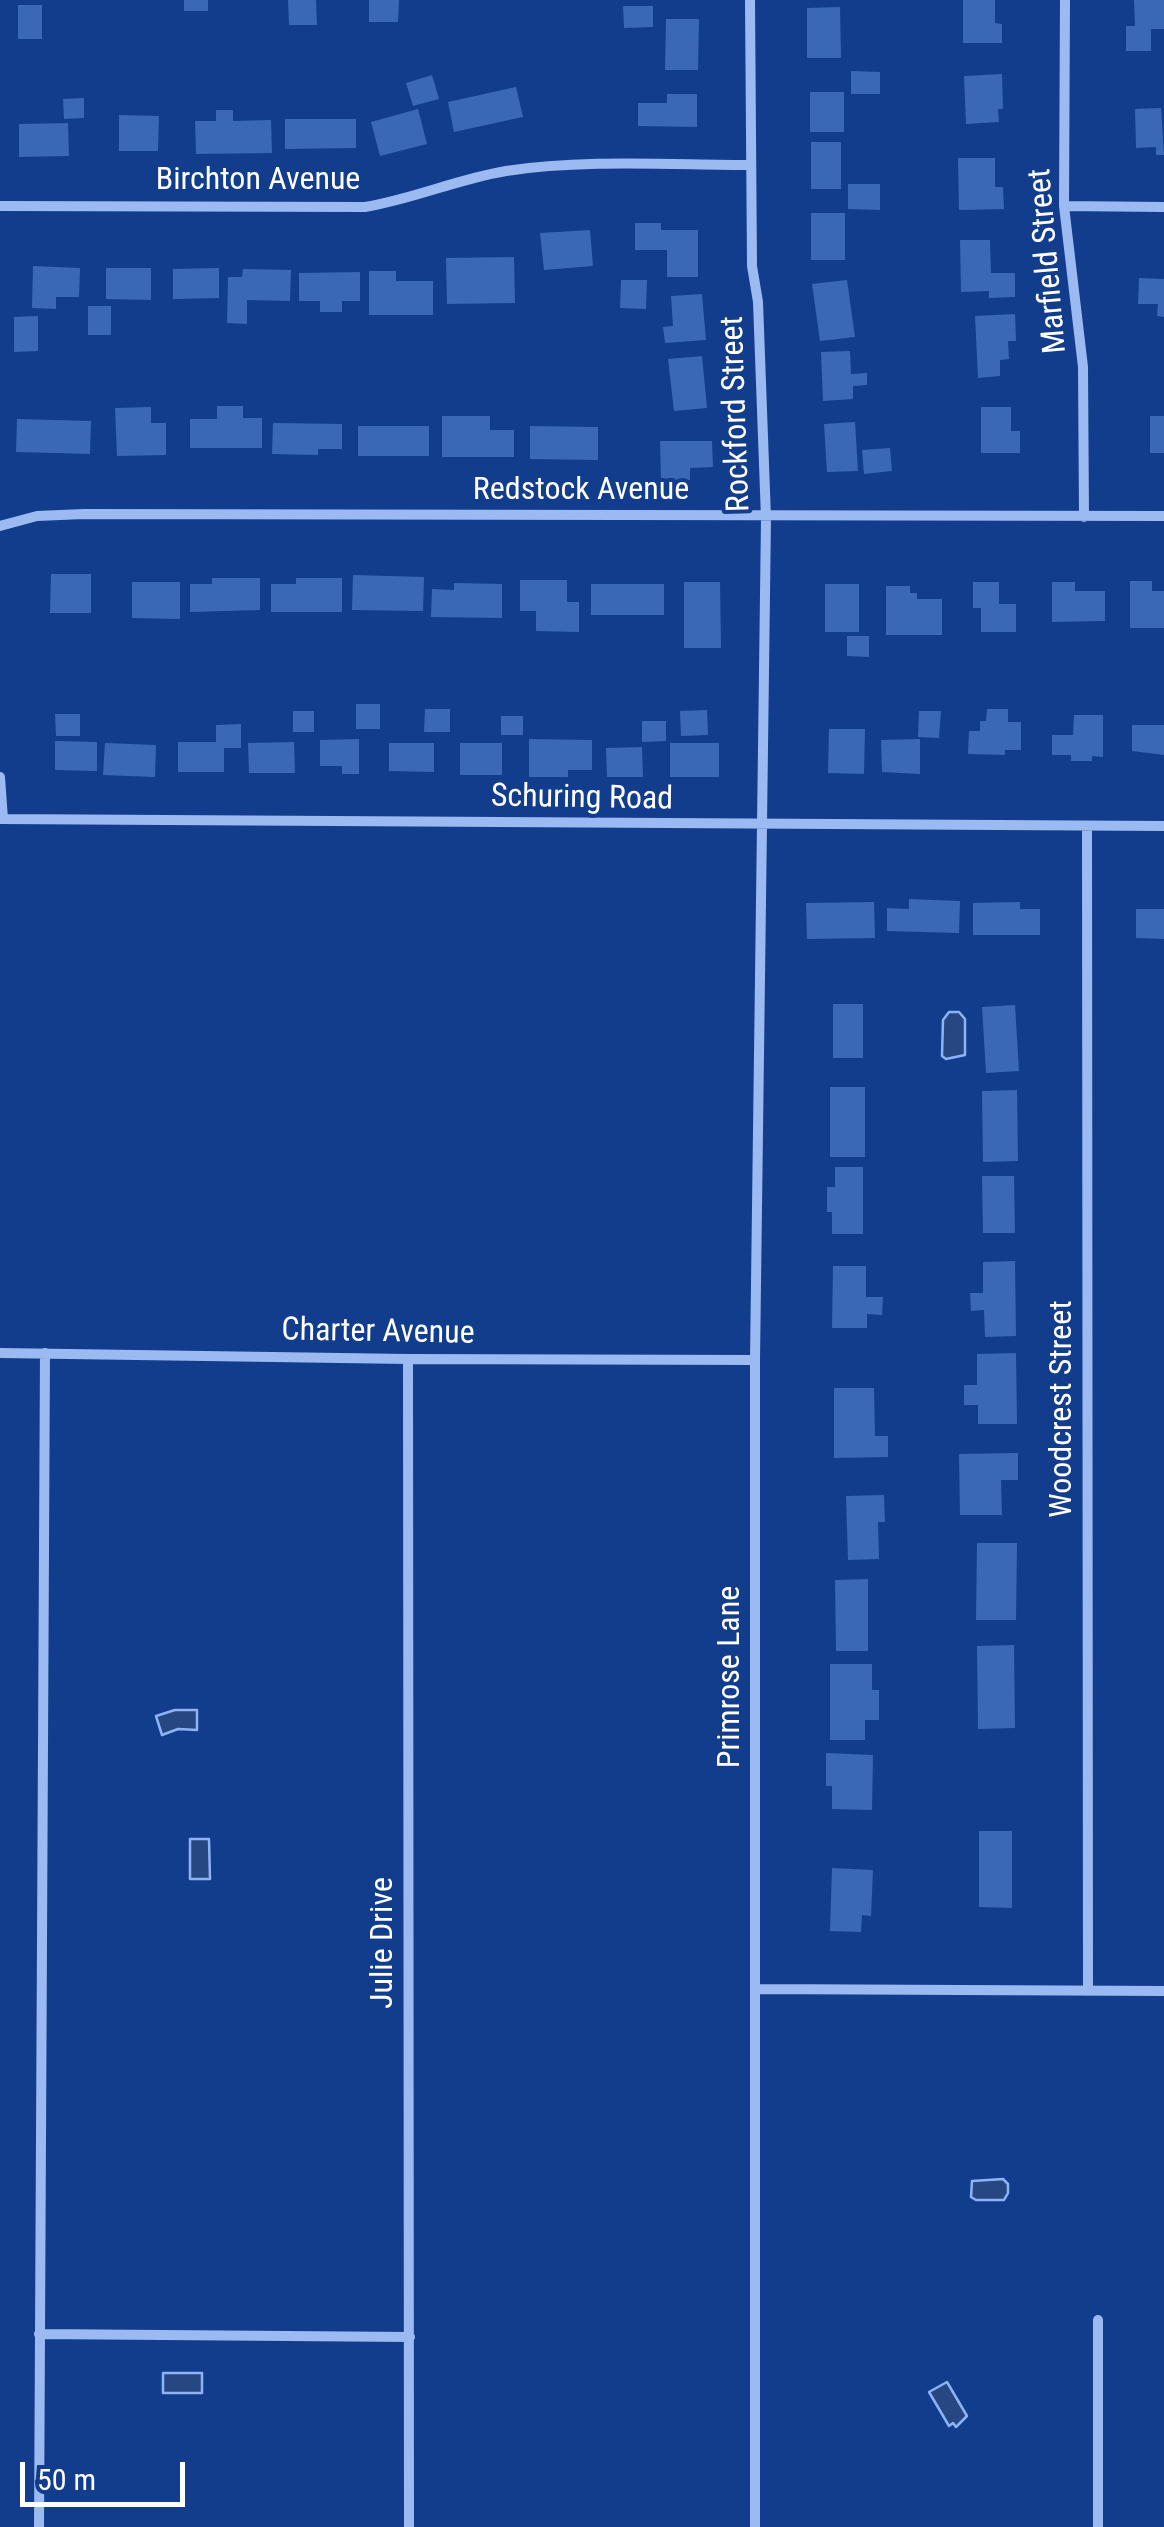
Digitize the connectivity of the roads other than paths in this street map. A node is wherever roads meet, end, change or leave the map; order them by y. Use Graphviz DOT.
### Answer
graph roads {
  1 [pos="750,0"];
  2 [pos="1065,0"];
  3 [pos="752,165"];
  4 [pos="0,206"];
  5 [pos="1064,206"];
  6 [pos="1164,207"];
  7 [pos="1164,516"];
  8 [pos="1084,517"];
  9 [pos="766,518"];
  10 [pos="0,526"];
  11 [pos="0,777"];
  12 [pos="2,819"];
  13 [pos="760,826"];
  14 [pos="1164,826"];
  15 [pos="1088,828"];
  16 [pos="0,1353"];
  17 [pos="46,1353"];
  18 [pos="408,1360"];
  19 [pos="755,1360"];
  20 [pos="757,1990"];
  21 [pos="1088,1991"];
  22 [pos="1164,1991"];
  23 [pos="1098,2320"];
  24 [pos="39,2334"];
  25 [pos="410,2336"];
  26 [pos="39,2527"];
  27 [pos="410,2527"];
  28 [pos="755,2527"];
  29 [pos="1098,2527"];
  1 -- 3 [label="street, Rockford Street"];
  2 -- 5 [label="street, Marfield Street"];
  3 -- 4 [label="street, Birchton Avenue"];
  3 -- 9 [label="street, Rockford Street"];
  5 -- 6 [label="street"];
  5 -- 8 [label="street, Marfield Street"];
  7 -- 8 [label="street, Redstock Avenue"];
  8 -- 9 [label="street, Redstock Avenue"];
  9 -- 10 [label="street, Redstock Avenue"];
  9 -- 13 [label="street, Rockford Street"];
  11 -- 12 [label="street"];
  12 -- 13 [label="street, Schuring Road"];
  13 -- 15 [label="street, Schuring Road"];
  13 -- 19 [label="street, Primrose Lane"];
  14 -- 15 [label="street, Schuring Road"];
  15 -- 21 [label="street, Woodcrest Street"];
  16 -- 17 [label="street, Charter Avenue"];
  17 -- 18 [label="street, Charter Avenue"];
  17 -- 24 [label="street"];
  18 -- 19 [label="street, Charter Avenue"];
  18 -- 25 [label="street, Julie Drive"];
  19 -- 20 [label="street, Primrose Lane"];
  20 -- 21 [label="street"];
  20 -- 28 [label="street, Primrose Lane"];
  21 -- 22 [label="street"];
  23 -- 29 [label="street"];
  24 -- 25 [label="street"];
  24 -- 26 [label="street"];
  25 -- 27 [label="street, Julie Drive"];
}
